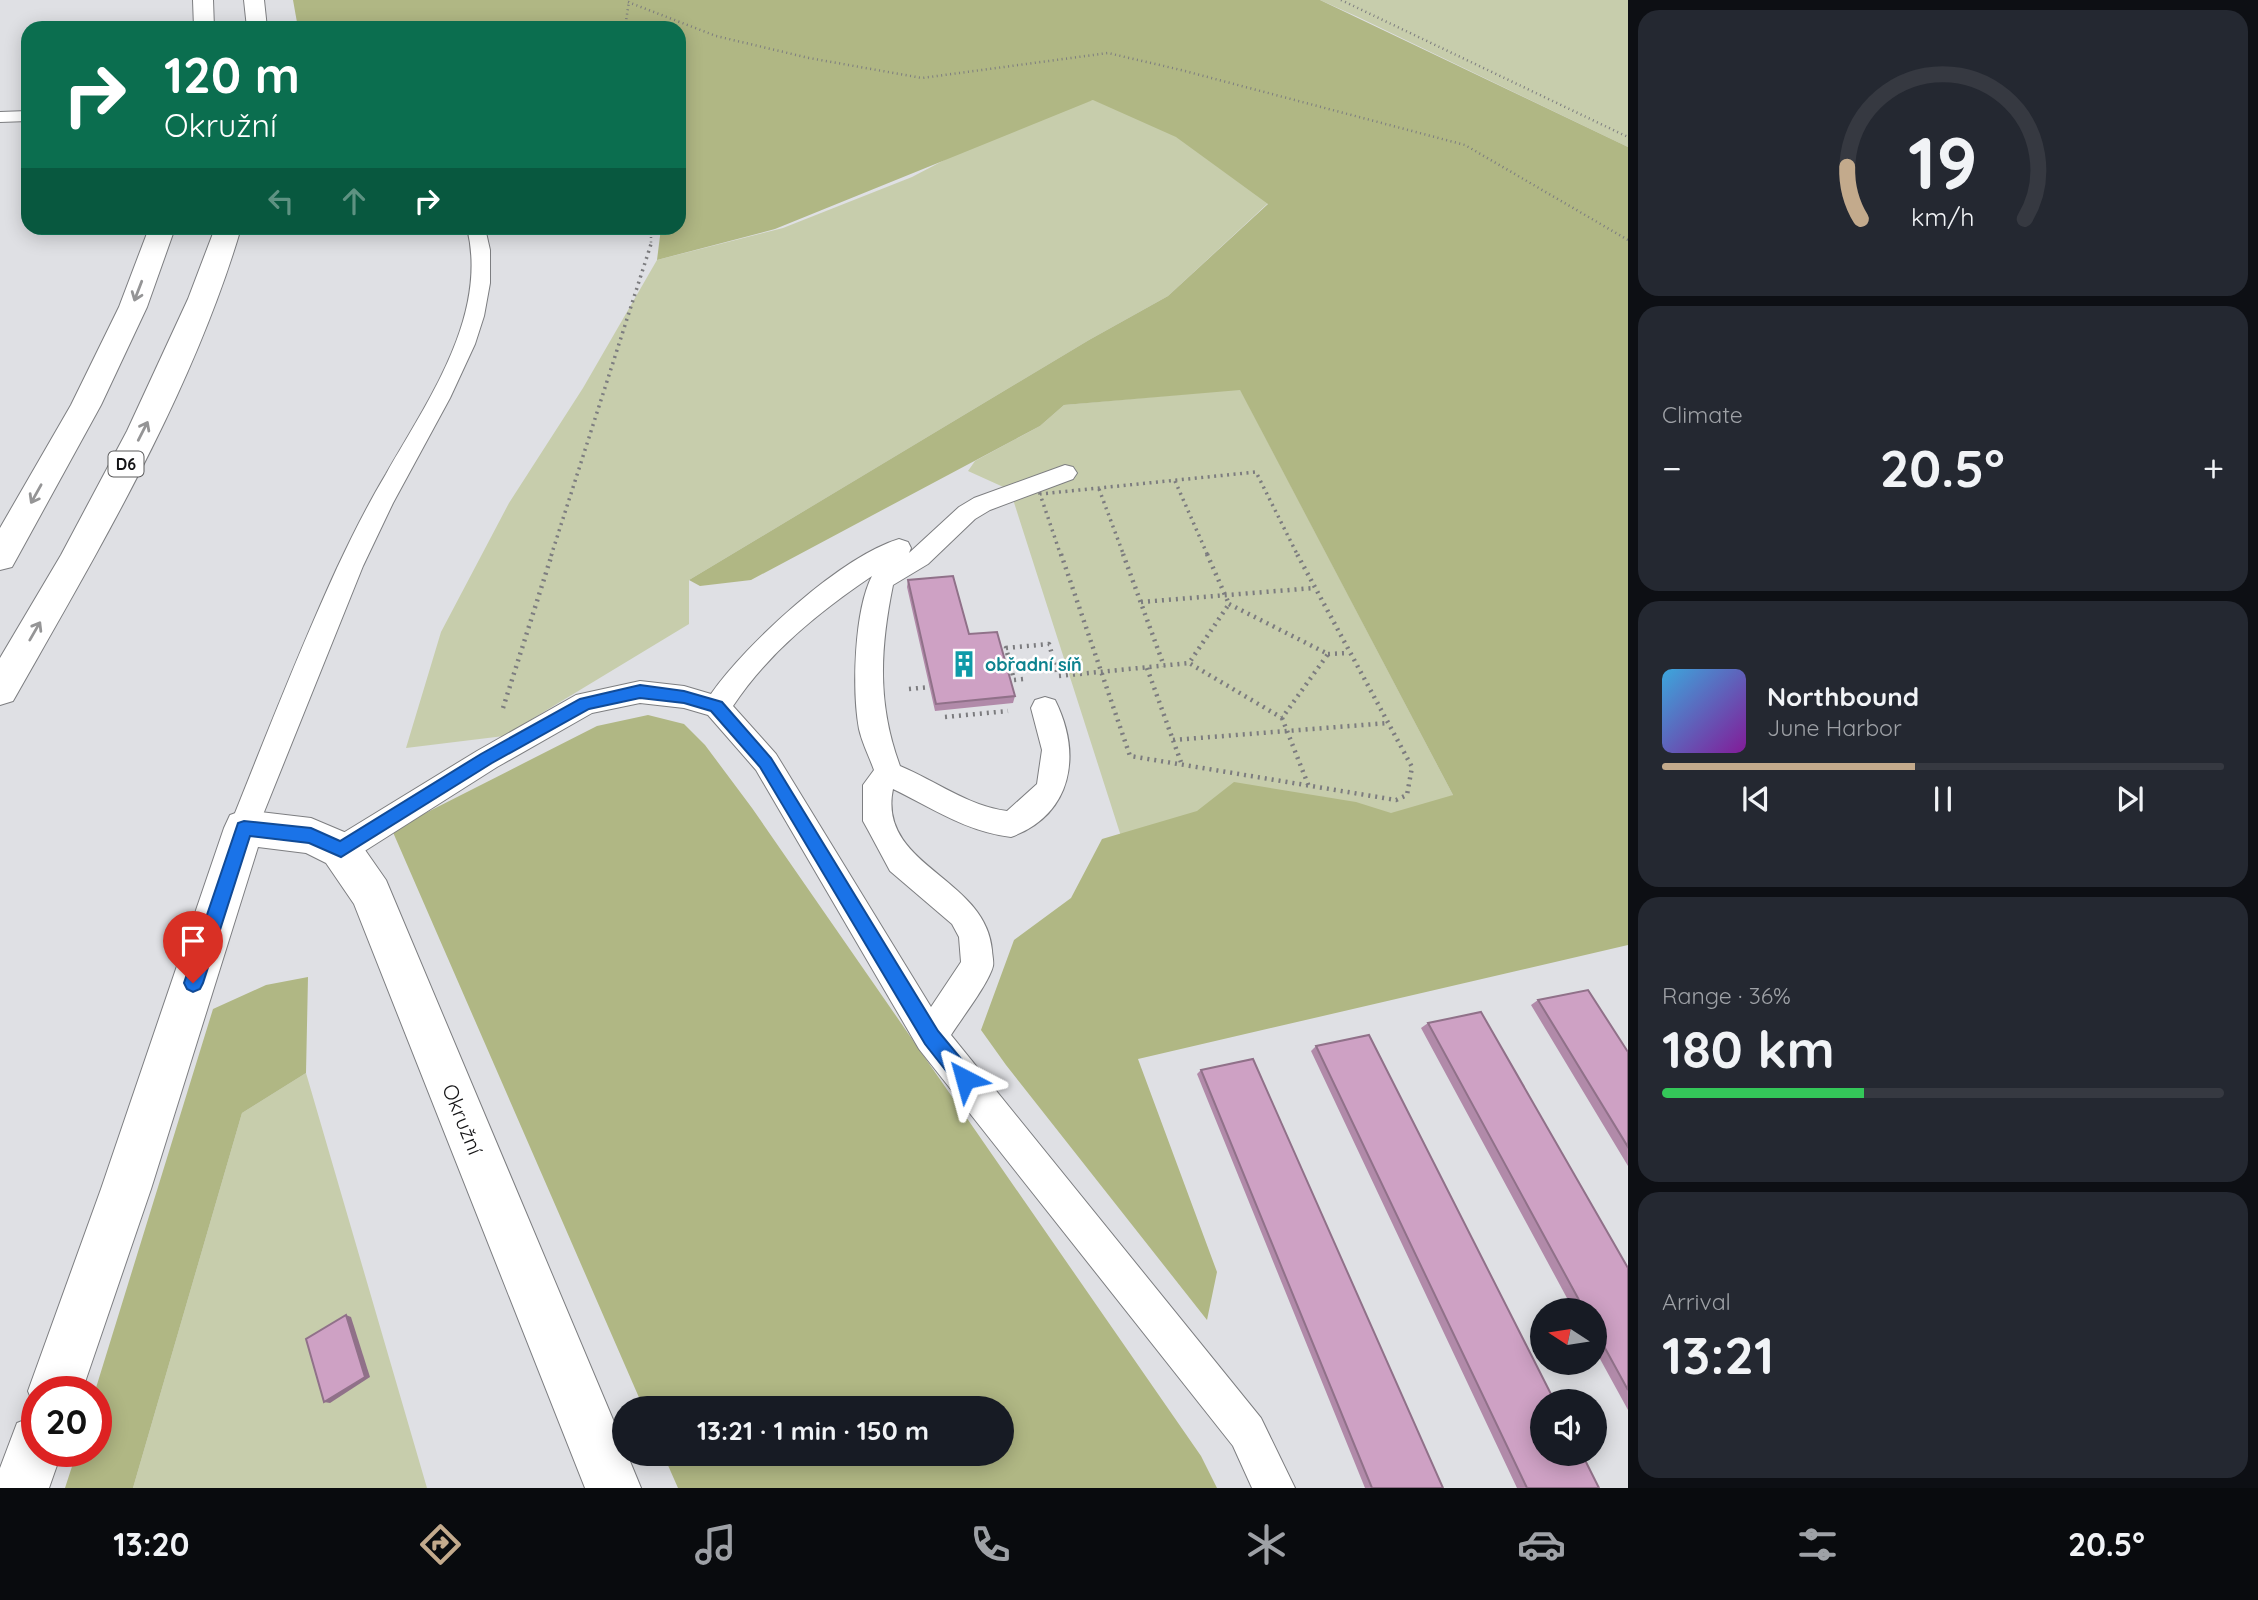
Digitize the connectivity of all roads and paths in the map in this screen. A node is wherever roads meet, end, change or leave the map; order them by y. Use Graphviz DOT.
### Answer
graph roads {
  1 [pos="203,0"];
  2 [pos="254,0"];
  3 [pos="1341,0"];
  4 [pos="629,1"];
  5 [pos="204,21"];
  6 [pos="256,21"];
  7 [pos="626,21"];
  8 [pos="679,21"];
  9 [pos="686,24"];
  10 [pos="21,116"];
  11 [pos="0,117"];
  12 [pos="1628,137"];
  13 [pos="159,235"];
  14 [pos="225,235"];
  15 [pos="478,235"];
  16 [pos="653,235"];
  17 [pos="1628,240"];
  18 [pos="1065,473"];
  19 [pos="1175,481"];
  20 [pos="1099,489"];
  21 [pos="967,513"];
  22 [pos="0,558"];
  23 [pos="1314,588"];
  24 [pos="1226,595"];
  25 [pos="1141,602"];
  26 [pos="1229,604"];
  27 [pos="1349,653"];
  28 [pos="1328,654"];
  29 [pos="1189,663"];
  30 [pos="1164,666"];
  31 [pos="1147,668"];
  32 [pos="1100,672"];
  33 [pos="1059,676"];
  34 [pos="1036,678"];
  35 [pos="0,690"];
  36 [pos="717,706"];
  37 [pos="1045,708"];
  38 [pos="945,717"];
  39 [pos="1282,718"];
  40 [pos="1388,723"];
  41 [pos="1286,731"];
  42 [pos="1173,740"];
  43 [pos="487,759"];
  44 [pos="1182,765"];
  45 [pos="889,774"];
  46 [pos="1309,787"];
  47 [pos="244,828"];
  48 [pos="341,849"];
  49 [pos="932,1038"];
  50 [pos="60,1376"];
  51 [pos="28,1467"];
  52 [pos="21,1488"];
  53 [pos="613,1488"];
  54 [pos="1274,1488"];
  1 -- 5 [label="main road"];
  2 -- 6 [label="main road"];
  3 -- 12 [label="path"];
  4 -- 7 [label="path"];
  4 -- 8 [label="path"];
  9 -- 17 [label="path"];
  10 -- 11 [label="lane"];
  13 -- 22 [label="main road, one-way"];
  35 -- 14 [label="main road, D6, one-way"];
  15 -- 47 [label="lane"];
  16 -- 43 [label="path"];
  18 -- 21 [label="lane"];
  19 -- 20 [label="path"];
  19 -- 23 [label="path"];
  19 -- 24 [label="path"];
  20 -- 25 [label="path"];
  20 -- 32 [label="path"];
  21 -- 36 [label="lane"];
  21 -- 45 [label="lane"];
  23 -- 24 [label="path"];
  23 -- 27 [label="path"];
  24 -- 25 [label="path"];
  24 -- 26 [label="path"];
  25 -- 30 [label="path"];
  26 -- 28 [label="path"];
  26 -- 29 [label="path"];
  27 -- 28 [label="path"];
  27 -- 40 [label="path"];
  28 -- 39 [label="path"];
  29 -- 30 [label="path"];
  29 -- 39 [label="path"];
  30 -- 31 [label="path"];
  31 -- 32 [label="path"];
  31 -- 42 [label="path"];
  32 -- 33 [label="path"];
  32 -- 44 [label="path"];
  33 -- 34 [label="path"];
  33 -- 34 [label="path"];
  34 -- 37 [label="path"];
  36 -- 43 [label="lane"];
  36 -- 49 [label="lane"];
  37 -- 38 [label="path"];
  37 -- 45 [label="lane"];
  39 -- 41 [label="path"];
  40 -- 41 [label="path"];
  40 -- 46 [label="path"];
  41 -- 42 [label="path"];
  41 -- 46 [label="path"];
  42 -- 44 [label="path"];
  43 -- 48 [label="lane"];
  44 -- 46 [label="path"];
  45 -- 49 [label="lane"];
  47 -- 48 [label="main road"];
  47 -- 50 [label="main road"];
  48 -- 53 [label="main road, Okružní"];
  49 -- 54 [label="lane"];
  51 -- 52 [label="main road"];
}
